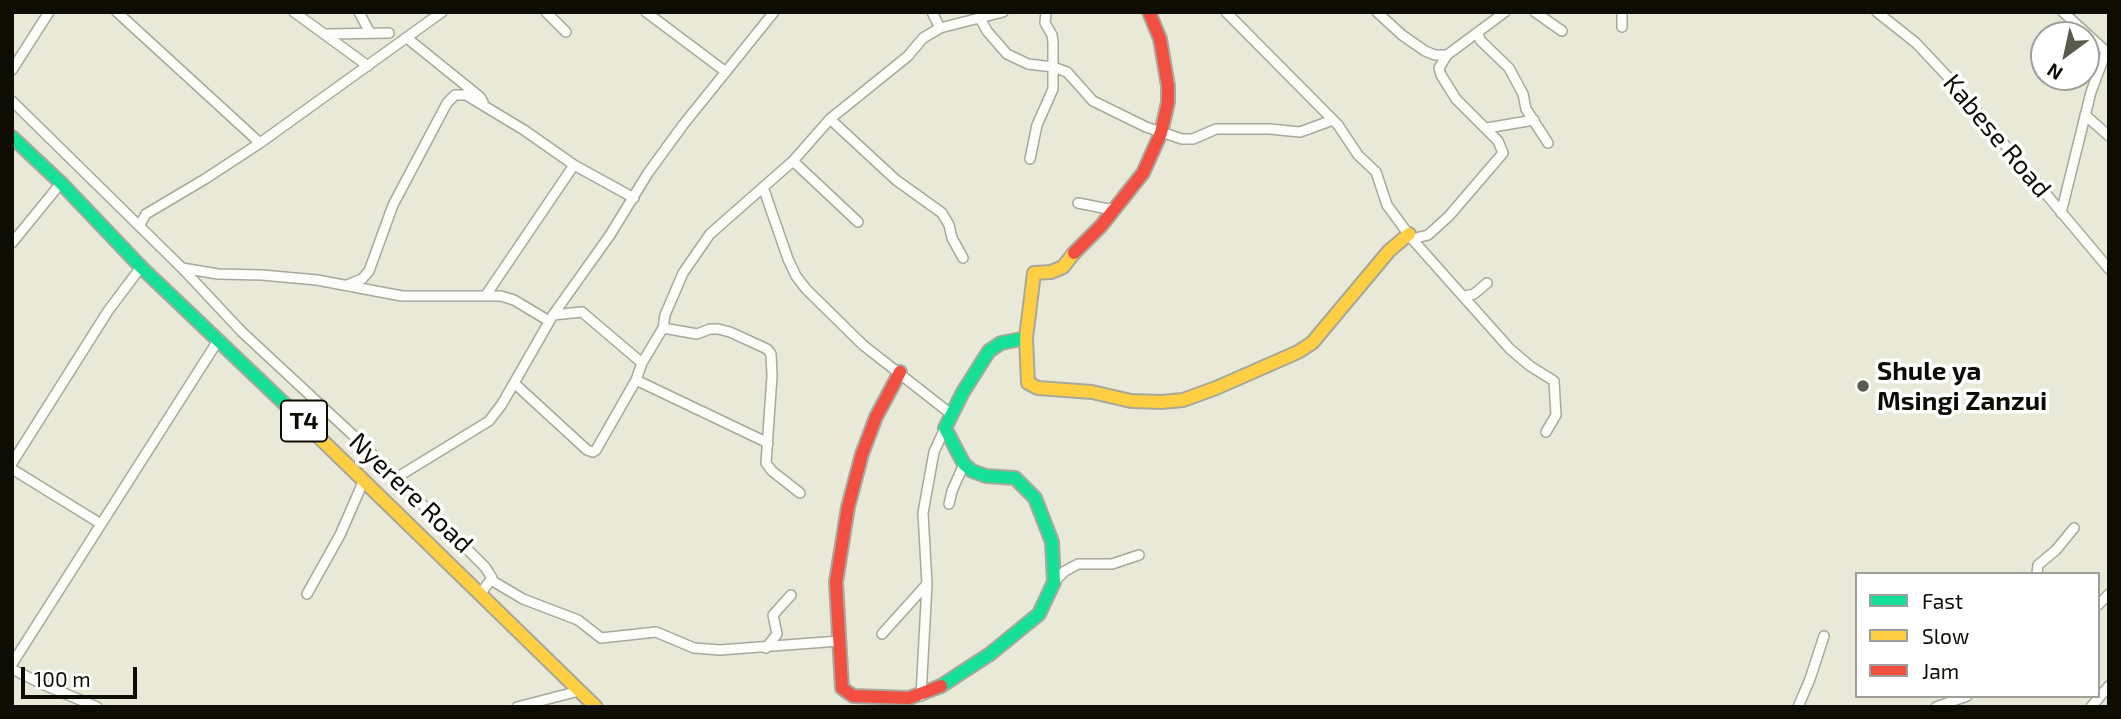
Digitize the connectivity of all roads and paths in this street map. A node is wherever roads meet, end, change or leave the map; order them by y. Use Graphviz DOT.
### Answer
graph roads {
  1 [pos="49,12"];
  2 [pos="117,12"];
  3 [pos="294,12"];
  4 [pos="359,12"];
  5 [pos="442,12"];
  6 [pos="546,12"];
  7 [pos="646,12"];
  8 [pos="774,12"];
  9 [pos="932,12"];
  10 [pos="1003,12"];
  11 [pos="1046,12"];
  12 [pos="1149,12"];
  13 [pos="1226,12"];
  14 [pos="1377,12"];
  15 [pos="1504,12"];
  16 [pos="1535,12"];
  17 [pos="1622,12"];
  18 [pos="1877,12"];
  19 [pos="2063,12"];
  20 [pos="980,18"];
  21 [pos="1622,27"];
  22 [pos="940,28"];
  23 [pos="1562,31"];
  24 [pos="566,32"];
  25 [pos="1478,32"];
  26 [pos="370,33"];
  27 [pos="389,33"];
  28 [pos="327,34"];
  29 [pos="407,38"];
  30 [pos="2107,53"];
  31 [pos="1447,55"];
  32 [pos="368,66"];
  33 [pos="1053,67"];
  34 [pos="12,70"];
  35 [pos="726,72"];
  36 [pos="12,102"];
  37 [pos="487,108"];
  38 [pos="2085,115"];
  39 [pos="830,119"];
  40 [pos="1333,120"];
  41 [pos="1534,120"];
  42 [pos="1488,128"];
  43 [pos="1161,132"];
  44 [pos="12,136"];
  45 [pos="2109,136"];
  46 [pos="260,143"];
  47 [pos="1548,143"];
  48 [pos="1030,159"];
  49 [pos="793,161"];
  50 [pos="574,165"];
  51 [pos="61,183"];
  52 [pos="763,187"];
  53 [pos="634,198"];
  54 [pos="1078,204"];
  55 [pos="1117,206"];
  56 [pos="2061,213"];
  57 [pos="858,222"];
  58 [pos="139,226"];
  59 [pos="1410,236"];
  60 [pos="12,243"];
  61 [pos="963,258"];
  62 [pos="141,267"];
  63 [pos="182,268"];
  64 [pos="2109,269"];
  65 [pos="1487,283"];
  66 [pos="347,285"];
  67 [pos="486,295"];
  68 [pos="1465,296"];
  69 [pos="551,318"];
  70 [pos="663,328"];
  71 [pos="1026,338"];
  72 [pos="219,339"];
  73 [pos="642,363"];
  74 [pos="900,372"];
  75 [pos="636,380"];
  76 [pos="514,383"];
  77 [pos="951,414"];
  78 [pos="945,428"];
  79 [pos="1546,432"];
  80 [pos="768,443"];
  81 [pos="12,463"];
  82 [pos="964,464"];
  83 [pos="12,469"];
  84 [pos="396,478"];
  85 [pos="364,480"];
  86 [pos="800,493"];
  87 [pos="949,504"];
  88 [pos="101,524"];
  89 [pos="2074,528"];
  90 [pos="1139,555"];
  91 [pos="2038,572"];
  92 [pos="491,580"];
  93 [pos="1054,582"];
  94 [pos="927,584"];
  95 [pos="481,593"];
  96 [pos="307,594"];
  97 [pos="791,595"];
  98 [pos="882,634"];
  99 [pos="1824,636"];
  100 [pos="839,640"];
  101 [pos="766,648"];
  102 [pos="12,666"];
  103 [pos="579,691"];
  104 [pos="921,696"];
  105 [pos="1961,698"];
  106 [pos="97,707"];
  107 [pos="517,707"];
  108 [pos="596,707"];
  109 [pos="1798,707"];
  110 [pos="1936,707"];
  1 -- 34 [label="street"];
  2 -- 46 [label="street"];
  3 -- 28 [label="street"];
  4 -- 26 [label="street"];
  5 -- 29 [label="street"];
  6 -- 24 [label="street"];
  7 -- 35 [label="street"];
  8 -- 35 [label="street"];
  9 -- 22 [label="street"];
  10 -- 20 [label="street"];
  11 -- 33 [label="street"];
  12 -- 43 [label="main road"];
  13 -- 40 [label="street"];
  14 -- 31 [label="street"];
  15 -- 25 [label="street"];
  16 -- 23 [label="street"];
  17 -- 21 [label="street"];
  18 -- 56 [label="street, Kabese Road"];
  19 -- 30 [label="street"];
  20 -- 22 [label="street"];
  20 -- 33 [label="street"];
  22 -- 39 [label="street"];
  25 -- 31 [label="street"];
  25 -- 41 [label="street"];
  26 -- 27 [label="street"];
  26 -- 28 [label="street"];
  28 -- 32 [label="street"];
  29 -- 32 [label="street"];
  29 -- 37 [label="street"];
  30 -- 38 [label="street"];
  31 -- 42 [label="street"];
  32 -- 46 [label="street"];
  33 -- 43 [label="street"];
  33 -- 48 [label="street"];
  35 -- 53 [label="street"];
  36 -- 58 [label="street"];
  37 -- 50 [label="street"];
  37 -- 66 [label="street"];
  38 -- 45 [label="street"];
  38 -- 56 [label="street"];
  39 -- 49 [label="street"];
  39 -- 61 [label="street"];
  40 -- 43 [label="street"];
  40 -- 59 [label="street"];
  41 -- 42 [label="street"];
  41 -- 47 [label="street"];
  42 -- 59 [label="street"];
  43 -- 55 [label="main road"];
  44 -- 51 [label="main road, Nyerere Road / T4"];
  46 -- 58 [label="street"];
  49 -- 52 [label="street"];
  49 -- 57 [label="street"];
  50 -- 53 [label="street"];
  50 -- 67 [label="street"];
  51 -- 60 [label="street"];
  51 -- 62 [label="main road, Nyerere Road / T4"];
  52 -- 70 [label="street"];
  52 -- 74 [label="street"];
  53 -- 69 [label="street"];
  54 -- 55 [label="street"];
  55 -- 71 [label="main road"];
  56 -- 64 [label="street, Kabese Road"];
  58 -- 63 [label="street"];
  59 -- 68 [label="street"];
  59 -- 71 [label="main road"];
  62 -- 72 [label="main road, Nyerere Road / T4"];
  62 -- 81 [label="street"];
  63 -- 66 [label="street"];
  63 -- 84 [label="street"];
  65 -- 68 [label="street"];
  66 -- 67 [label="street"];
  67 -- 69 [label="street"];
  68 -- 79 [label="street"];
  69 -- 73 [label="street"];
  69 -- 76 [label="street"];
  70 -- 73 [label="street"];
  70 -- 80 [label="street"];
  71 -- 77 [label="main road"];
  72 -- 85 [label="main road, Nyerere Road / T4"];
  72 -- 88 [label="street"];
  73 -- 75 [label="street"];
  74 -- 77 [label="street"];
  74 -- 100 [label="main road"];
  75 -- 76 [label="street"];
  75 -- 80 [label="street"];
  76 -- 84 [label="street"];
  77 -- 78 [label="main road"];
  78 -- 82 [label="main road"];
  78 -- 94 [label="street"];
  80 -- 86 [label="street"];
  82 -- 87 [label="street"];
  82 -- 93 [label="main road"];
  83 -- 88 [label="street"];
  84 -- 92 [label="street"];
  85 -- 95 [label="main road, Nyerere Road / T4"];
  85 -- 96 [label="street"];
  88 -- 102 [label="street"];
  89 -- 91 [label="street"];
  90 -- 93 [label="street"];
  92 -- 95 [label="street"];
  92 -- 101 [label="street"];
  93 -- 104 [label="main road"];
  94 -- 98 [label="street"];
  94 -- 104 [label="street"];
  95 -- 103 [label="main road, Nyerere Road / T4"];
  97 -- 101 [label="street"];
  99 -- 109 [label="street"];
  100 -- 101 [label="street"];
  100 -- 104 [label="main road"];
  102 -- 106 [label="street"];
  103 -- 107 [label="street"];
  103 -- 108 [label="main road, Nyerere Road / T4"];
  105 -- 110 [label="street"];
}
